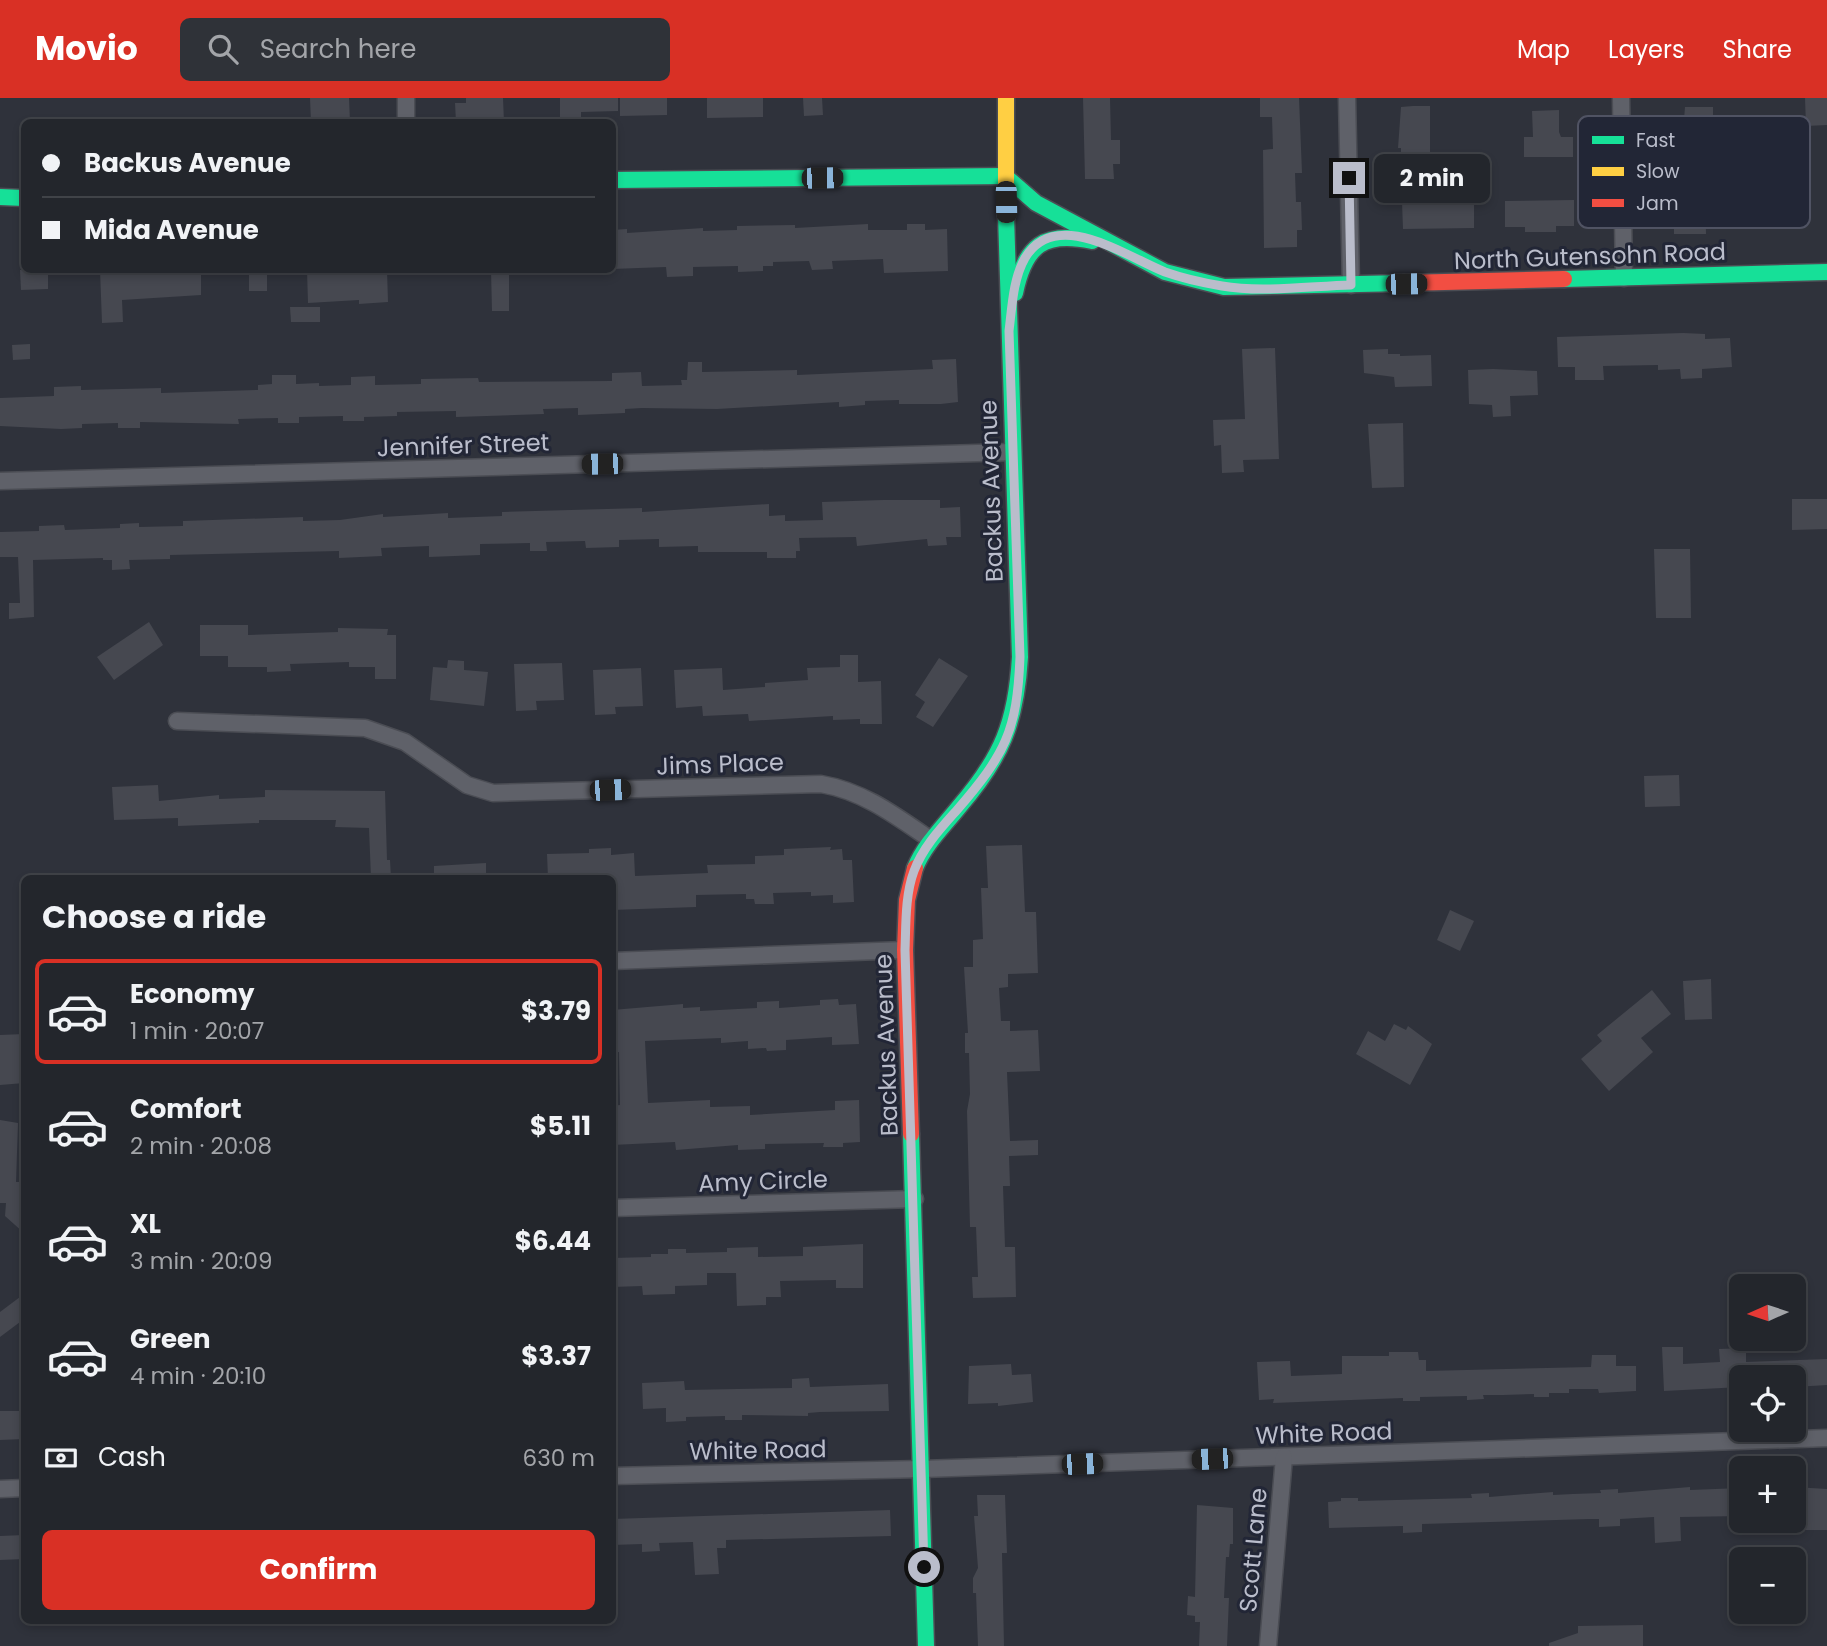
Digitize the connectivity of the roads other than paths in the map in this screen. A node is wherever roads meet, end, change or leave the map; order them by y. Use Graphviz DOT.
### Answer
graph roads {
  1 [pos="406,98"];
  2 [pos="1006,98"];
  3 [pos="1347,98"];
  4 [pos="1621,98"];
  5 [pos="1621,116"];
  6 [pos="406,119"];
  7 [pos="1005,176"];
  8 [pos="616,180"];
  9 [pos="0,197"];
  10 [pos="21,198"];
  11 [pos="1623,228"];
  12 [pos="1122,250"];
  13 [pos="1827,272"];
  14 [pos="1624,278"];
  15 [pos="1351,285"];
  16 [pos="1009,331"];
  17 [pos="1012,452"];
  18 [pos="0,481"];
  19 [pos="177,721"];
  20 [pos="931,840"];
  21 [pos="905,950"];
  22 [pos="616,961"];
  23 [pos="915,1199"];
  24 [pos="616,1208"];
  25 [pos="1827,1438"];
  26 [pos="1283,1457"];
  27 [pos="922,1469"];
  28 [pos="616,1476"];
  29 [pos="21,1488"];
  30 [pos="0,1489"];
  31 [pos="926,1646"];
  32 [pos="1268,1646"];
  1 -- 6 [label="street"];
  2 -- 7 [label="street, Backus Avenue"];
  3 -- 15 [label="street"];
  4 -- 5 [label="street"];
  7 -- 8 [label="street"];
  7 -- 12 [label="street, North Gutensohn Road"];
  7 -- 16 [label="street, Backus Avenue"];
  9 -- 10 [label="street"];
  11 -- 14 [label="street"];
  12 -- 15 [label="street, North Gutensohn Road"];
  12 -- 16 [label="street"];
  13 -- 14 [label="street, North Gutensohn Road"];
  14 -- 15 [label="street, North Gutensohn Road"];
  16 -- 17 [label="street, Backus Avenue"];
  17 -- 18 [label="street, Jennifer Street"];
  17 -- 20 [label="street, Backus Avenue"];
  19 -- 20 [label="street, Jims Place"];
  20 -- 21 [label="street, Backus Avenue"];
  21 -- 22 [label="street"];
  21 -- 23 [label="street, Backus Avenue"];
  23 -- 24 [label="street, Amy Circle"];
  23 -- 27 [label="street, Backus Avenue"];
  25 -- 26 [label="street, White Road"];
  26 -- 27 [label="street, White Road"];
  26 -- 32 [label="street, Scott Lane"];
  27 -- 28 [label="street, White Road"];
  27 -- 31 [label="street, Backus Avenue"];
  29 -- 30 [label="street"];
}
